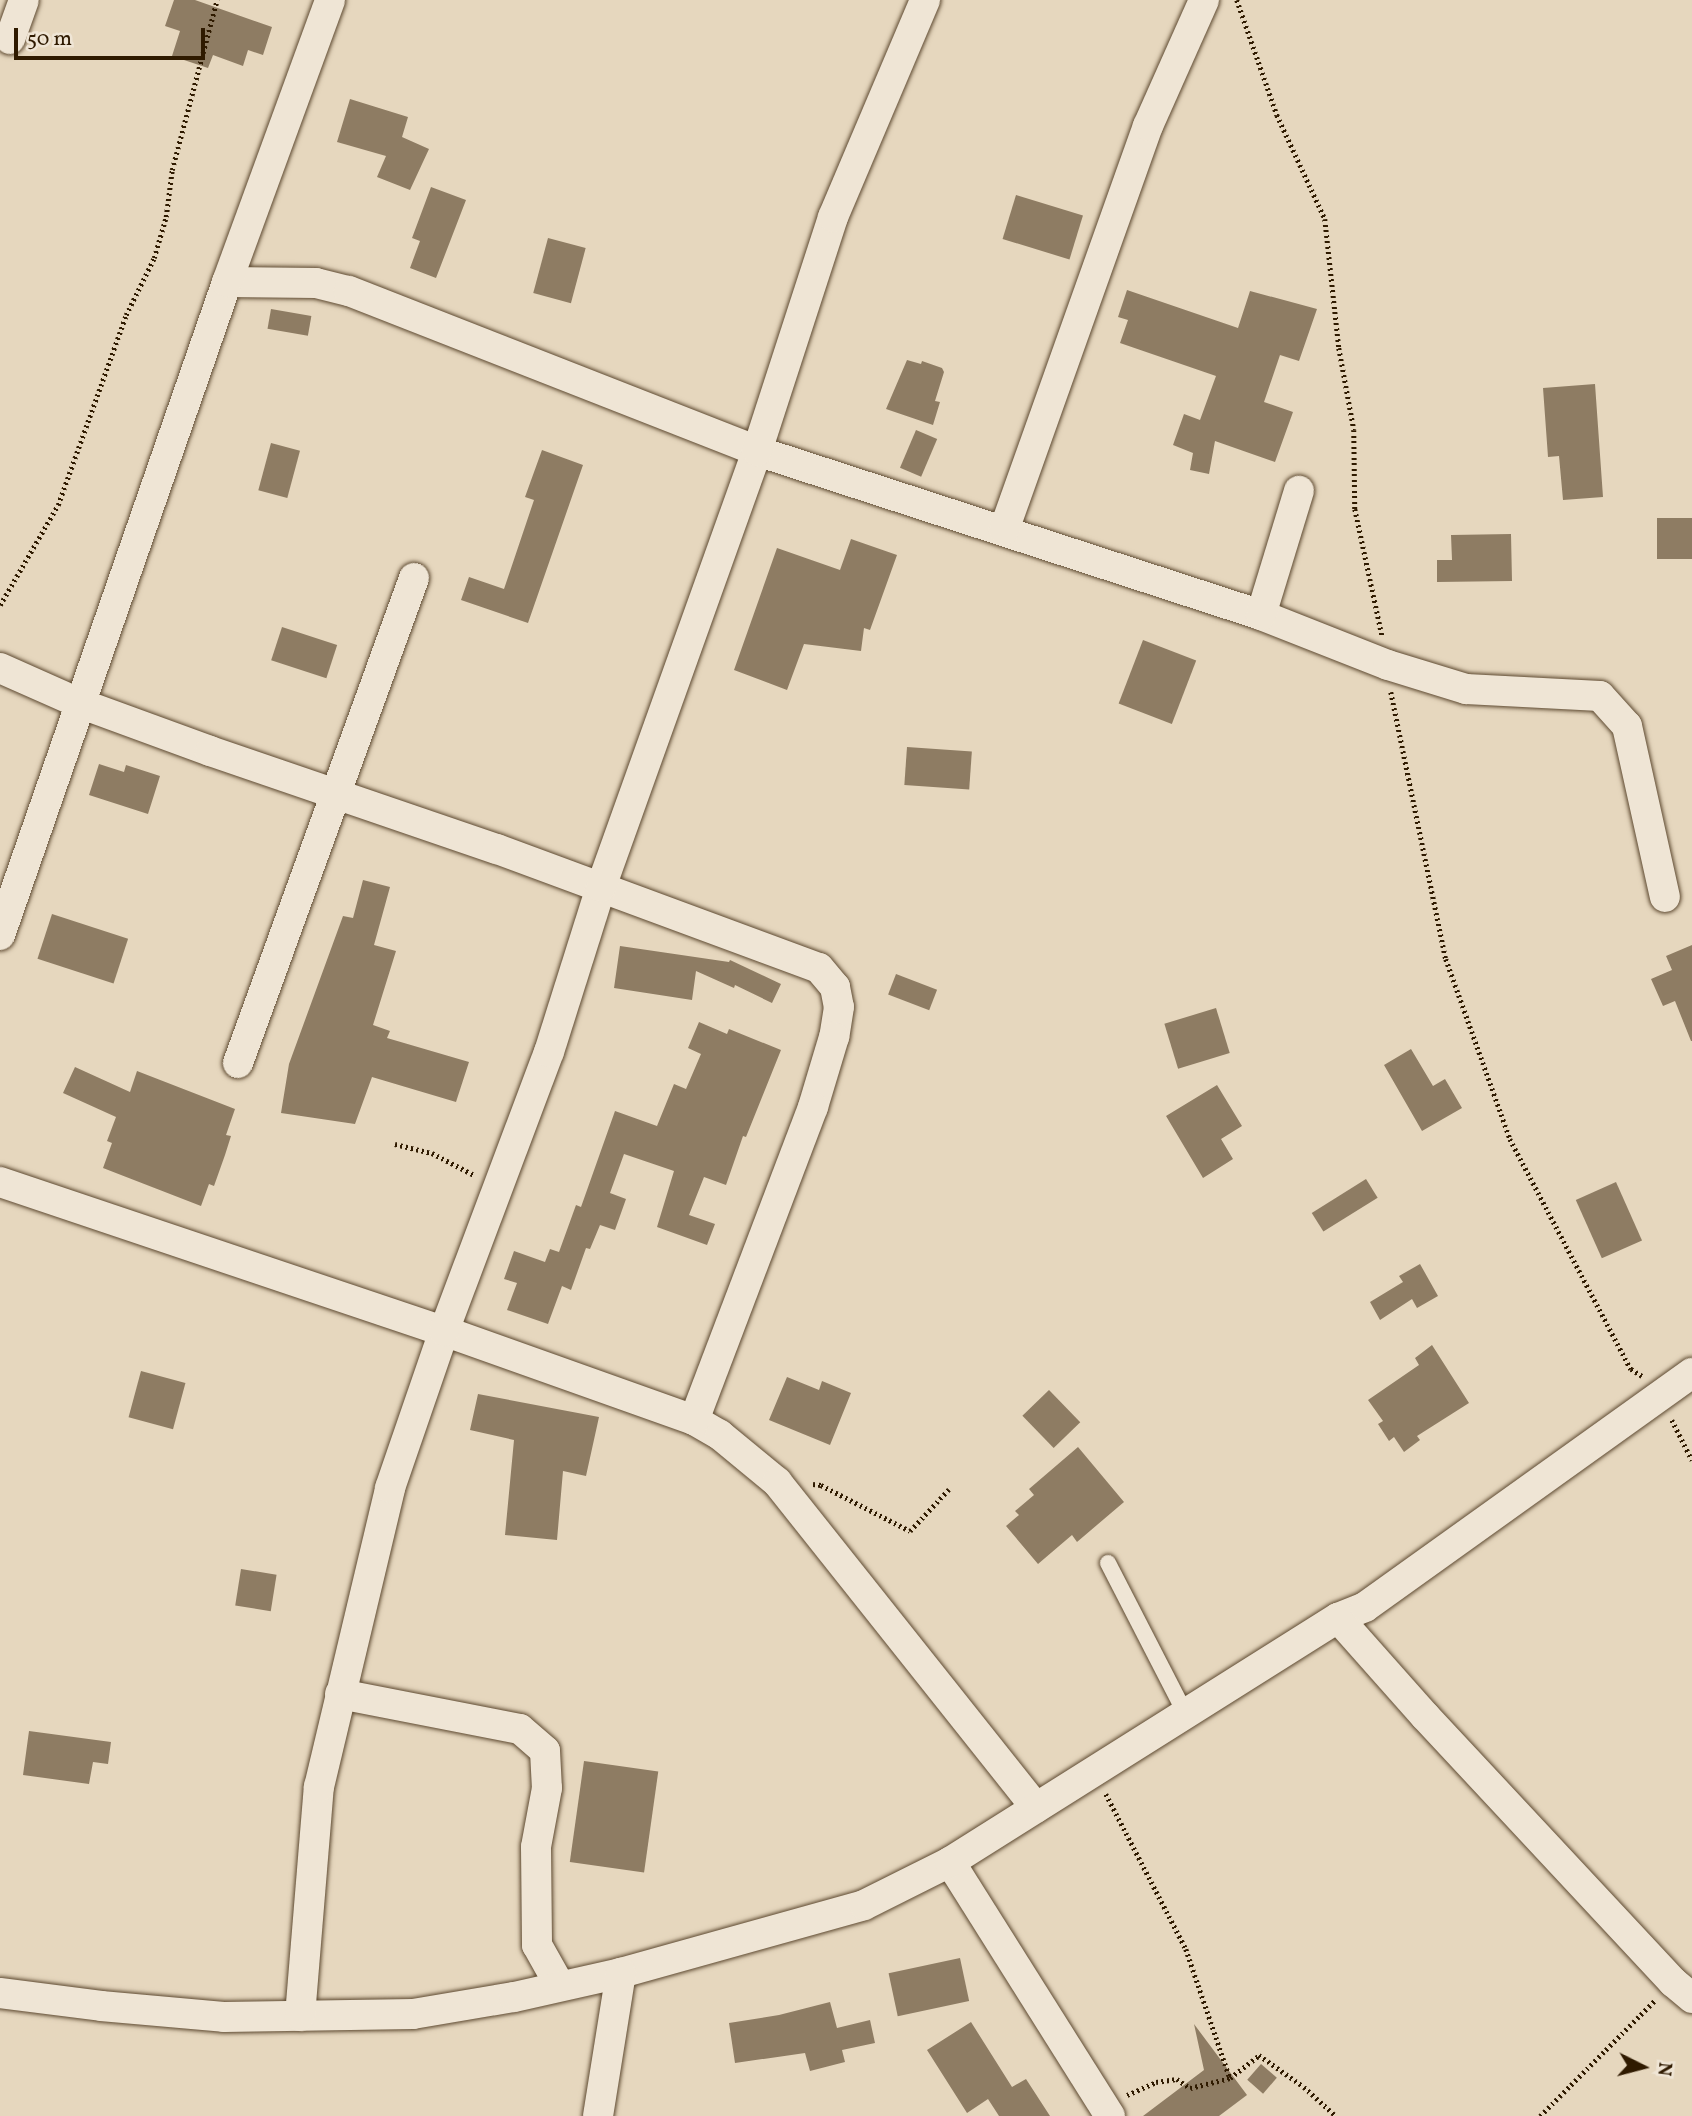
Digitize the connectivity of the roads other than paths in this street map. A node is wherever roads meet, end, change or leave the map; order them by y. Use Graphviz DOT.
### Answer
graph roads {
  1 [pos="24,0"];
  2 [pos="330,0"];
  3 [pos="925,0"];
  4 [pos="1204,0"];
  5 [pos="10,39"];
  6 [pos="227,282"];
  7 [pos="757,451"];
  8 [pos="1299,491"];
  9 [pos="1004,530"];
  10 [pos="415,578"];
  11 [pos="1261,615"];
  12 [pos="0,668"];
  13 [pos="79,703"];
  14 [pos="335,794"];
  15 [pos="601,887"];
  16 [pos="1665,897"];
  17 [pos="0,935"];
  18 [pos="238,1063"];
  19 [pos="0,1182"];
  20 [pos="444,1331"];
  21 [pos="1692,1373"];
  22 [pos="694,1420"];
  23 [pos="1108,1563"];
  24 [pos="1338,1618"];
  25 [pos="340,1694"];
  26 [pos="1186,1715"];
  27 [pos="1036,1808"];
  28 [pos="950,1862"];
  29 [pos="621,1973"];
  30 [pos="560,1986"];
  31 [pos="1683,1990"];
  32 [pos="0,1993"];
  33 [pos="300,2016"];
  34 [pos="1107,2111"];
  35 [pos="598,2116"];
  1 -- 5 [label="street"];
  2 -- 6 [label="street"];
  3 -- 7 [label="street"];
  4 -- 9 [label="street"];
  6 -- 7 [label="street"];
  6 -- 13 [label="street"];
  7 -- 9 [label="street"];
  7 -- 15 [label="street"];
  8 -- 11 [label="street"];
  9 -- 11 [label="street"];
  10 -- 14 [label="street"];
  11 -- 16 [label="street"];
  12 -- 13 [label="street"];
  13 -- 14 [label="street"];
  13 -- 17 [label="street"];
  14 -- 15 [label="street"];
  14 -- 18 [label="street"];
  15 -- 20 [label="street"];
  15 -- 22 [label="street"];
  19 -- 20 [label="street"];
  20 -- 22 [label="street"];
  20 -- 25 [label="street"];
  21 -- 24 [label="street"];
  22 -- 27 [label="street"];
  23 -- 26 [label="lane"];
  24 -- 26 [label="street"];
  24 -- 31 [label="street"];
  25 -- 30 [label="street"];
  25 -- 33 [label="street"];
  26 -- 27 [label="street"];
  27 -- 28 [label="street"];
  28 -- 29 [label="street"];
  28 -- 34 [label="street"];
  29 -- 30 [label="street"];
  29 -- 35 [label="street"];
  30 -- 33 [label="street"];
  32 -- 33 [label="street"];
}
